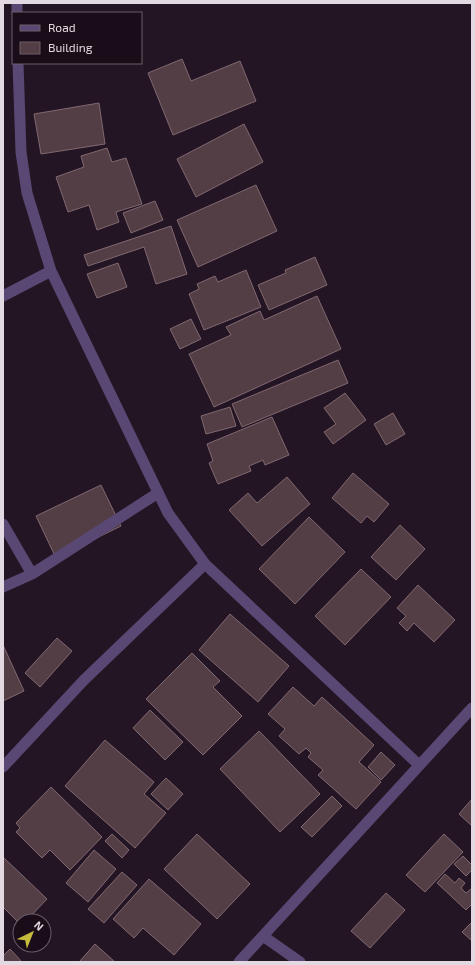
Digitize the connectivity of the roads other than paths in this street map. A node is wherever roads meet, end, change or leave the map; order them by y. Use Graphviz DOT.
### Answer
graph roads {
  1 [pos="18,64"];
  2 [pos="51,271"];
  3 [pos="3,296"];
  4 [pos="158,493"];
  5 [pos="3,524"];
  6 [pos="205,564"];
  7 [pos="32,574"];
  8 [pos="3,587"];
  9 [pos="472,708"];
  10 [pos="420,765"];
  11 [pos="3,767"];
  12 [pos="263,936"];
  13 [pos="239,962"];
  14 [pos="300,962"];
  1 -- 2 [label="street"];
  2 -- 3 [label="street"];
  2 -- 4 [label="street"];
  4 -- 6 [label="street"];
  4 -- 7 [label="street"];
  5 -- 7 [label="street"];
  6 -- 10 [label="street"];
  6 -- 11 [label="street"];
  7 -- 8 [label="street"];
  9 -- 10 [label="street"];
  10 -- 12 [label="street"];
  12 -- 13 [label="street"];
  12 -- 14 [label="street"];
}
